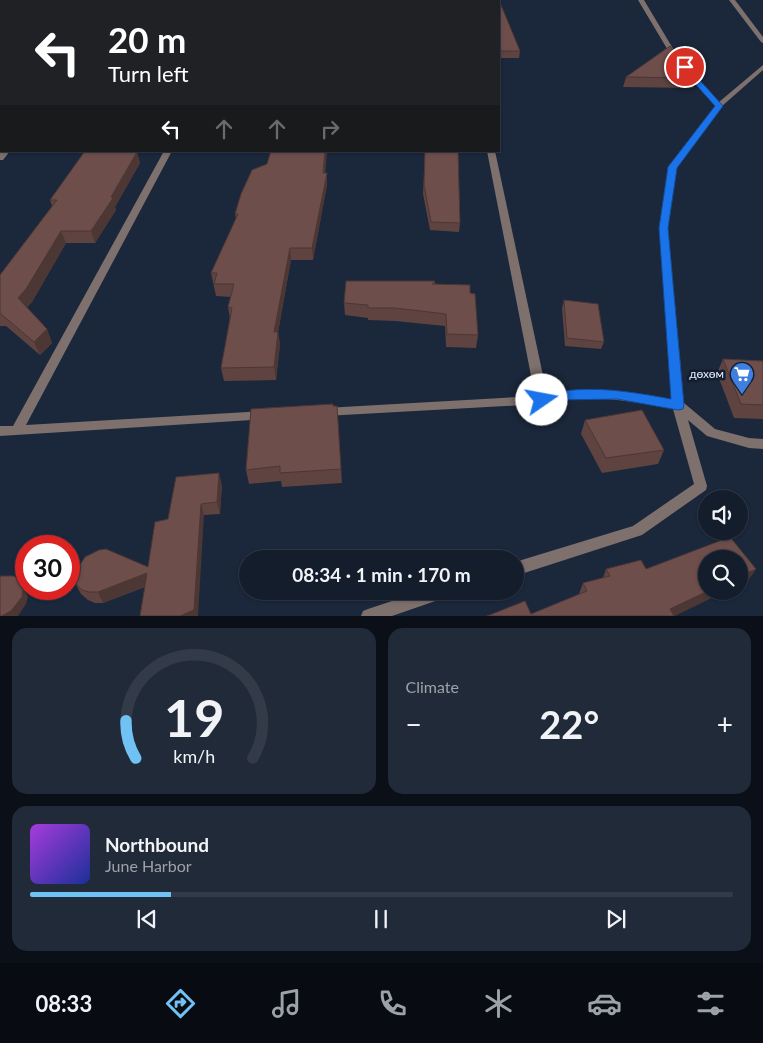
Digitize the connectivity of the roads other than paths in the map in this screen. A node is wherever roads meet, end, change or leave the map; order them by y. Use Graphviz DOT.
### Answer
graph roads {
  1 [pos="641,0"];
  2 [pos="732,0"];
  3 [pos="763,41"];
  4 [pos="763,67"];
  5 [pos="719,106"];
  6 [pos="167,152"];
  7 [pos="491,152"];
  8 [pos="542,400"];
  9 [pos="678,405"];
  10 [pos="313,413"];
  11 [pos="273,415"];
  12 [pos="17,430"];
  13 [pos="0,431"];
  14 [pos="763,444"];
  15 [pos="524,566"];
  16 [pos="417,600"];
  17 [pos="368,616"];
  1 -- 5 [label="street"];
  2 -- 3 [label="street"];
  4 -- 5 [label="street"];
  5 -- 9 [label="street"];
  6 -- 12 [label="street"];
  7 -- 8 [label="street"];
  8 -- 9 [label="street"];
  8 -- 10 [label="street"];
  9 -- 14 [label="street"];
  9 -- 15 [label="street"];
  11 -- 12 [label="street"];
  12 -- 13 [label="street"];
  16 -- 17 [label="street"];
}
